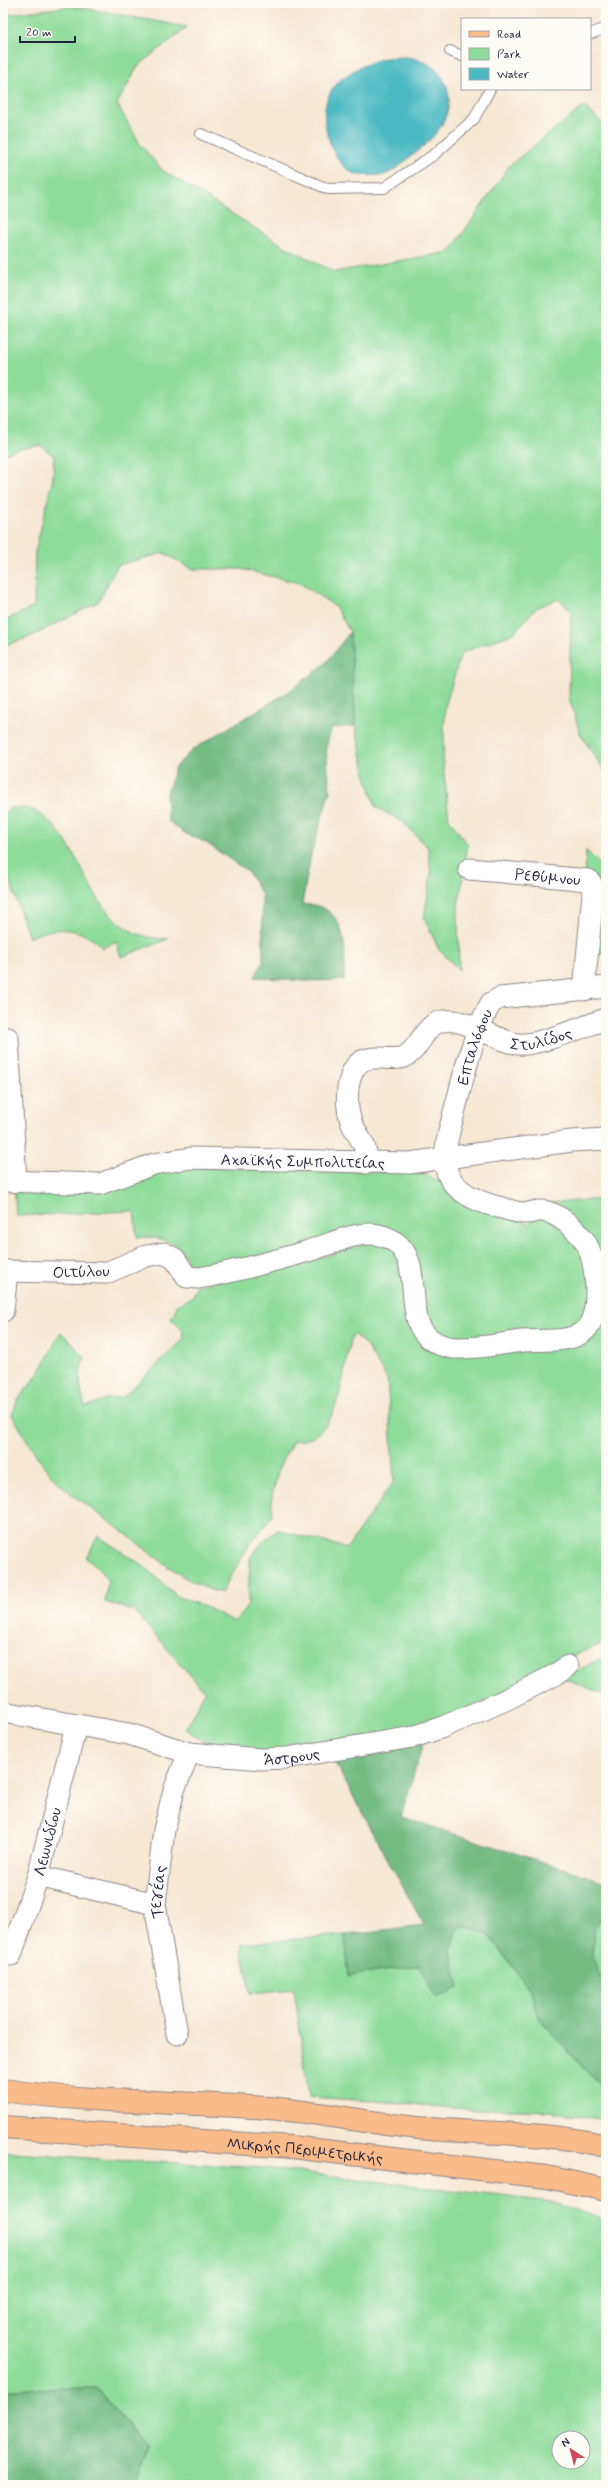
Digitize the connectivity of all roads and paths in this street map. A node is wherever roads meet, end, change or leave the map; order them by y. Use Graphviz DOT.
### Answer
graph roads {
  1 [pos="606,28"];
  2 [pos="591,34"];
  3 [pos="450,51"];
  4 [pos="461,56"];
  5 [pos="489,90"];
  6 [pos="201,134"];
  7 [pos="469,869"];
  8 [pos="606,987"];
  9 [pos="584,990"];
  10 [pos="603,1020"];
  11 [pos="479,1030"];
  12 [pos="8,1038"];
  13 [pos="606,1139"];
  14 [pos="445,1158"];
  15 [pos="366,1163"];
  16 [pos="10,1181"];
  17 [pos="5,1271"];
  18 [pos="3,1311"];
  19 [pos="568,1666"];
  20 [pos="3,1712"];
  21 [pos="76,1726"];
  22 [pos="189,1753"];
  23 [pos="38,1876"];
  24 [pos="155,1904"];
  25 [pos="12,1955"];
  26 [pos="177,2034"];
  27 [pos="3,2090"];
  28 [pos="3,2127"];
  29 [pos="606,2146"];
  30 [pos="606,2190"];
  1 -- 2 [label="lane"];
  3 -- 4 [label="lane"];
  5 -- 6 [label="lane"];
  7 -- 9 [label="street, Ρεθύμνου"];
  8 -- 9 [label="street, Επταλόφου"];
  9 -- 11 [label="street, Επταλόφου"];
  10 -- 11 [label="street, Στυλίδος"];
  11 -- 14 [label="street, Επταλόφου"];
  11 -- 15 [label="street, Στυλίδος"];
  12 -- 16 [label="street"];
  13 -- 14 [label="street, Αχαϊκής Συμπολιτείας"];
  14 -- 15 [label="street, Αχαϊκής Συμπολιτείας"];
  14 -- 17 [label="street, Οιτύλου"];
  15 -- 16 [label="street, Αχαϊκής Συμπολιτείας"];
  17 -- 18 [label="street"];
  19 -- 22 [label="street, Άστρους"];
  20 -- 21 [label="street, Άστρους"];
  21 -- 22 [label="street, Άστρους"];
  21 -- 23 [label="street, Λεωνιδίου"];
  22 -- 24 [label="street, Τεγέας"];
  23 -- 24 [label="street"];
  23 -- 25 [label="street, Λεωνιδίου"];
  24 -- 26 [label="street, Τεγέας"];
  27 -- 29 [label="main road"];
  28 -- 30 [label="main road, Μικρής Περιμετρικής"];
}
